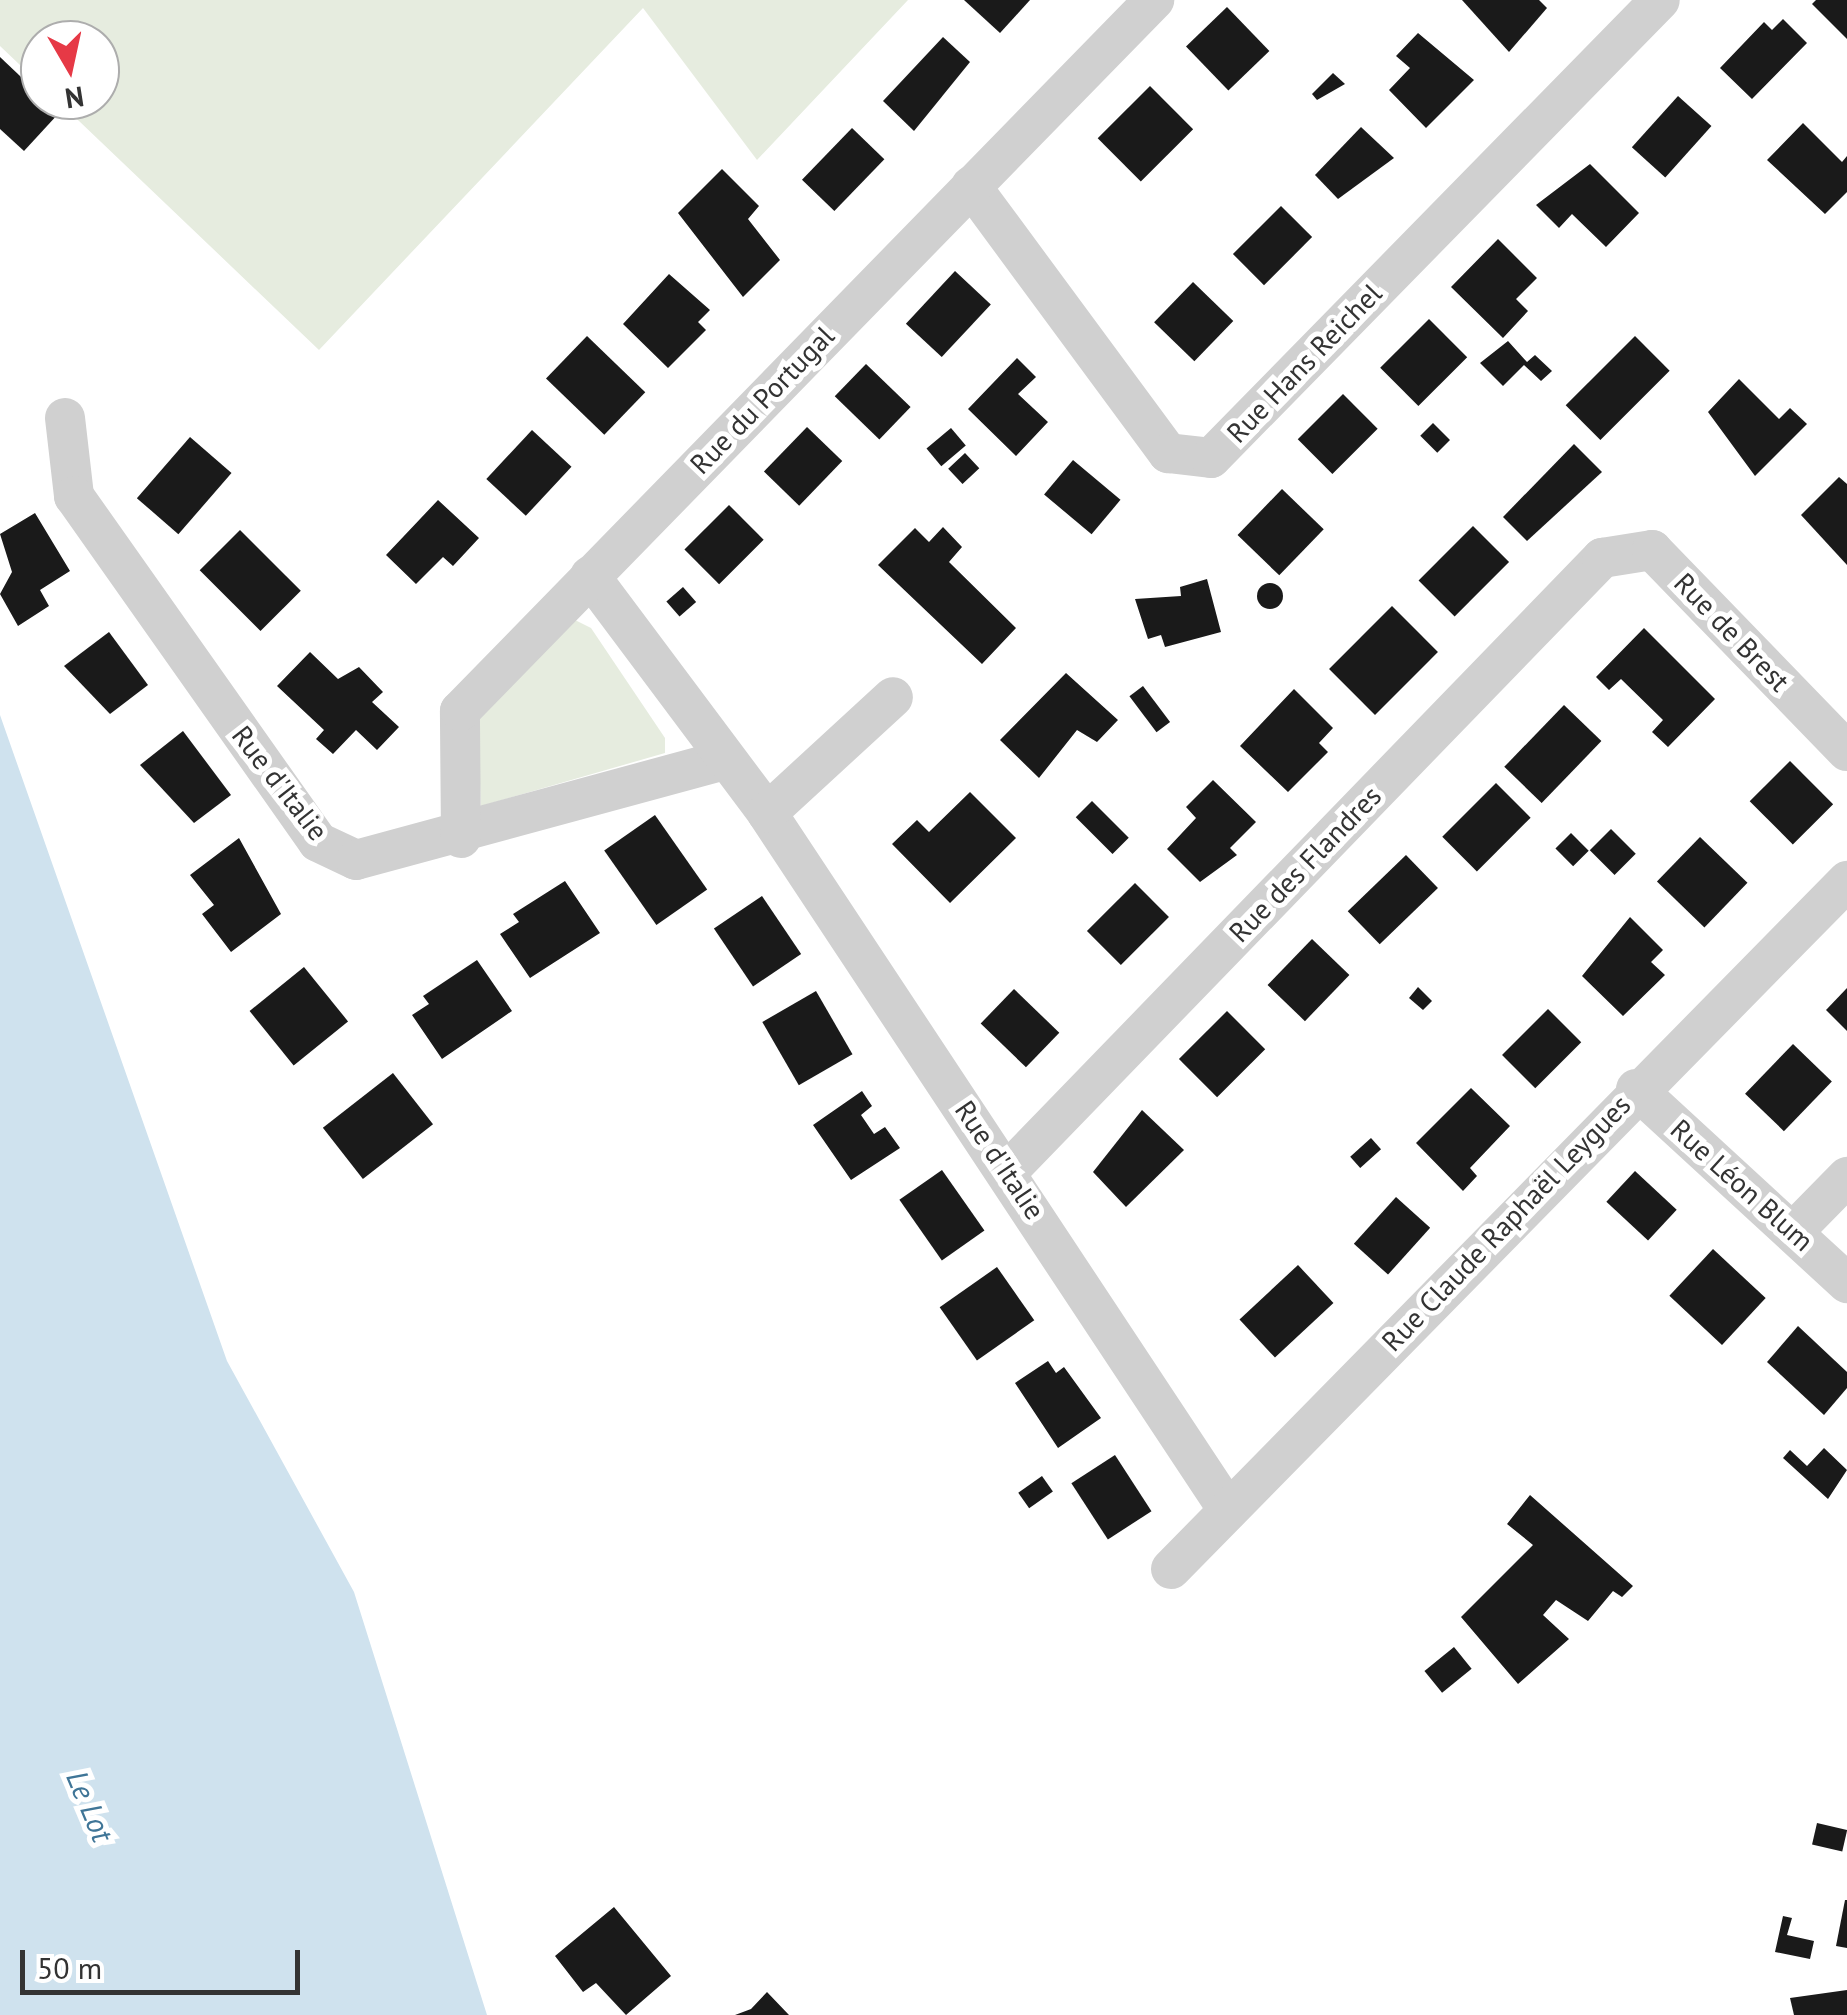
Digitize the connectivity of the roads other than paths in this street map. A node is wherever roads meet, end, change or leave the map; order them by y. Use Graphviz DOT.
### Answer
graph roads {
  1 [pos="1154,0"];
  2 [pos="1660,0"];
  3 [pos="971,186"];
  4 [pos="65,418"];
  5 [pos="1602,558"];
  6 [pos="590,576"];
  7 [pos="894,697"];
  8 [pos="1847,751"];
  9 [pos="725,760"];
  10 [pos="768,813"];
  11 [pos="461,838"];
  12 [pos="1847,881"];
  13 [pos="1636,1089"];
  14 [pos="1008,1170"];
  15 [pos="1847,1177"];
  16 [pos="1794,1231"];
  17 [pos="1847,1284"];
  18 [pos="1228,1510"];
  19 [pos="1170,1569"];
  1 -- 3 [label="street, Rue du Portugal"];
  2 -- 3 [label="street, Rue Hans Reichel"];
  3 -- 6 [label="street, Rue du Portugal"];
  4 -- 11 [label="street, Rue d'Italie"];
  5 -- 8 [label="street, Rue de Brest"];
  5 -- 14 [label="street, Rue des Flandres"];
  6 -- 9 [label="street, Rue d'Italie"];
  6 -- 11 [label="street, Rue du Portugal"];
  7 -- 10 [label="street"];
  9 -- 10 [label="street, Rue d'Italie"];
  9 -- 11 [label="street, Rue d'Italie"];
  10 -- 14 [label="street, Rue d'Italie"];
  12 -- 13 [label="street, Rue Claude Raphaël Leygues"];
  13 -- 16 [label="street, Rue Léon Blum"];
  13 -- 18 [label="street, Rue Claude Raphaël Leygues"];
  14 -- 18 [label="street, Rue d'Italie"];
  15 -- 16 [label="street"];
  16 -- 17 [label="street, Rue Léon Blum"];
  18 -- 19 [label="street, Rue Claude Raphaël Leygues"];
}
